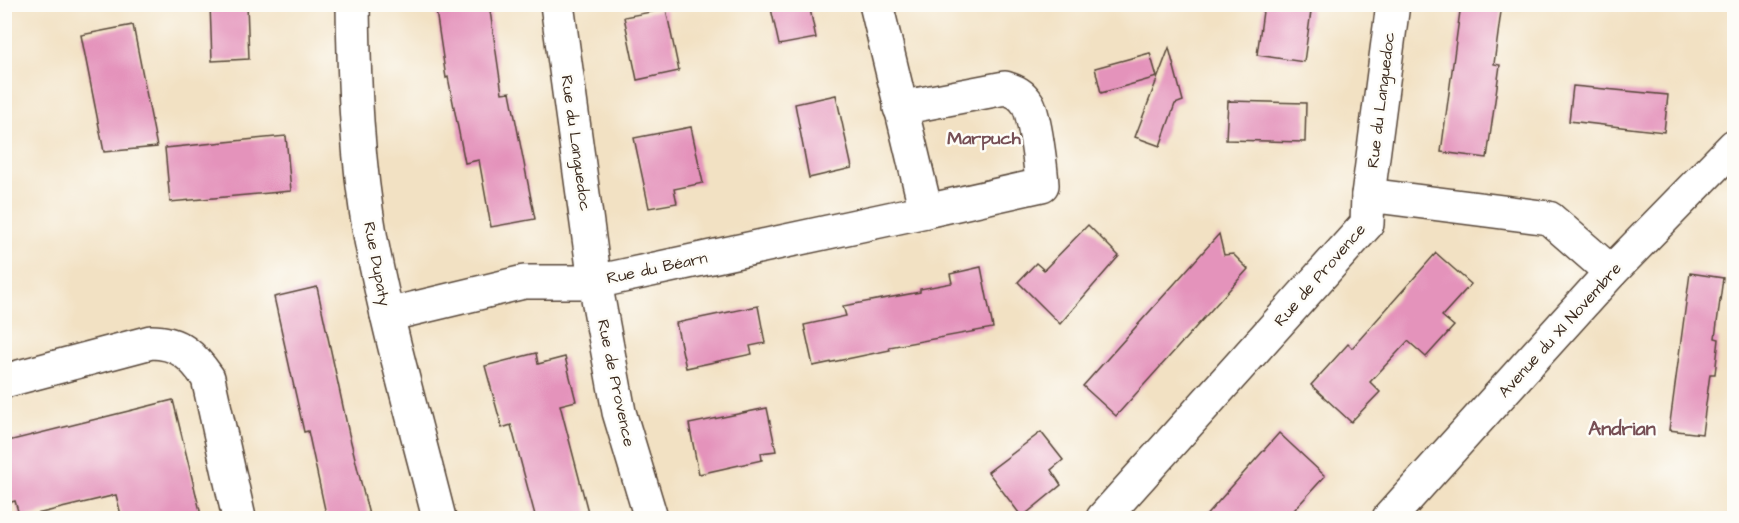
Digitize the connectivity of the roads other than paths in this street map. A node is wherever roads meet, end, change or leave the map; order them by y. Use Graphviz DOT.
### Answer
graph roads {
  1 [pos="353,4"];
  2 [pos="557,4"];
  3 [pos="876,4"];
  4 [pos="1393,4"];
  5 [pos="900,108"];
  6 [pos="1734,146"];
  7 [pos="1368,195"];
  8 [pos="926,211"];
  9 [pos="1611,272"];
  10 [pos="595,282"];
  11 [pos="387,315"];
  12 [pos="4,381"];
  13 [pos="239,519"];
  14 [pos="440,519"];
  15 [pos="651,519"];
  16 [pos="1103,519"];
  17 [pos="1389,519"];
  1 -- 11 [label="street, Rue Dupaty"];
  2 -- 10 [label="street, Rue du Languedoc"];
  3 -- 5 [label="street"];
  4 -- 7 [label="street, Rue du Languedoc"];
  5 -- 8 [label="street"];
  5 -- 8 [label="street, Rue du Béarn"];
  6 -- 9 [label="street, Avenue du XI Novembre"];
  7 -- 9 [label="street"];
  7 -- 16 [label="street, Rue de Provence"];
  8 -- 10 [label="street, Rue du Béarn"];
  9 -- 17 [label="street, Avenue du XI Novembre"];
  10 -- 11 [label="street, Rue du Béarn"];
  10 -- 15 [label="street, Rue de Provence"];
  11 -- 14 [label="street, Rue Dupaty"];
  12 -- 13 [label="street"];
}
